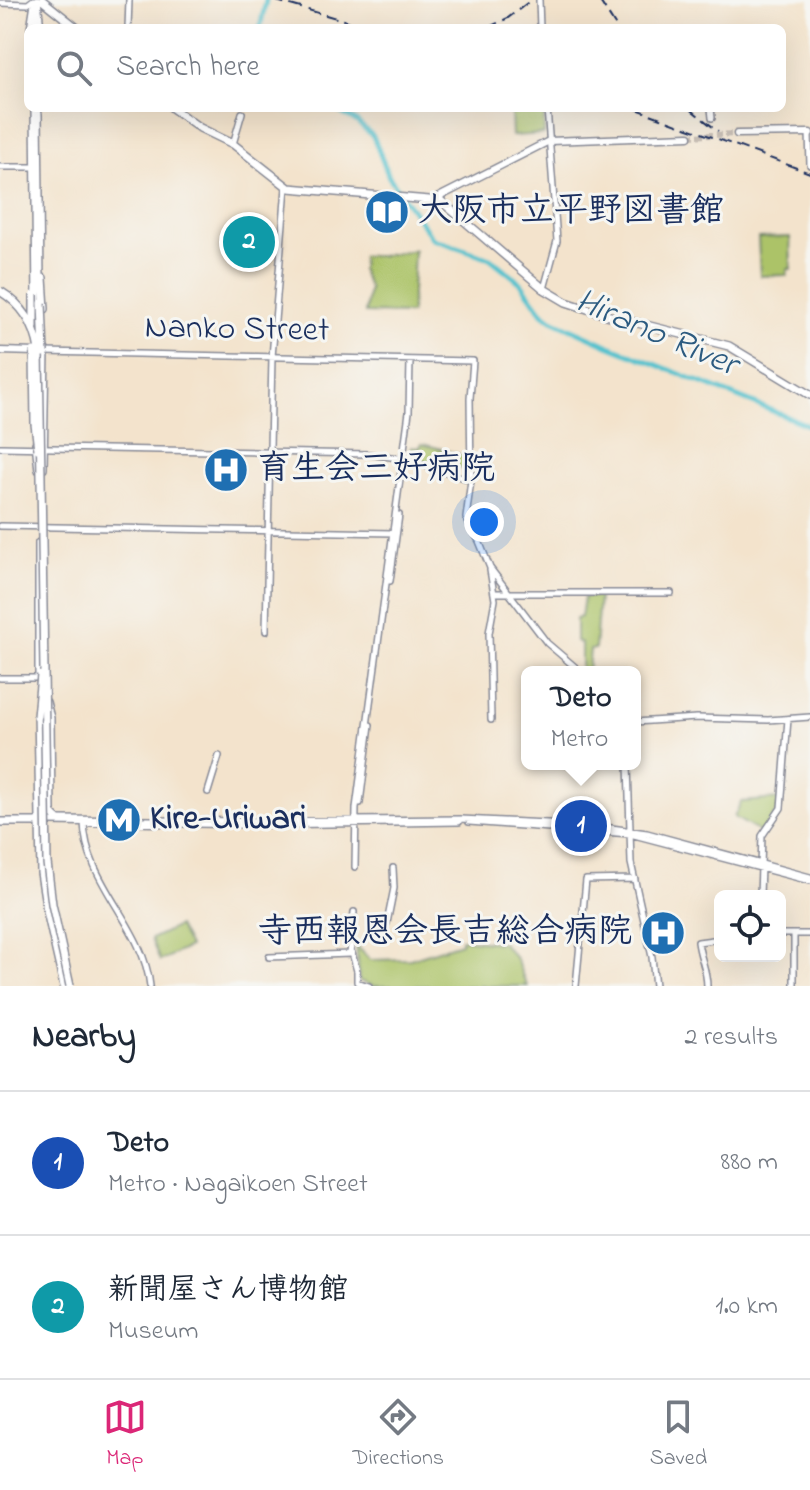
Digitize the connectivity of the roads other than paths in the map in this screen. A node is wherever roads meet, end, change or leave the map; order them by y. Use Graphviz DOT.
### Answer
graph roads {
  1 [pos="6,0"];
  2 [pos="35,0"];
  3 [pos="129,0"];
  4 [pos="539,0"];
  5 [pos="0,3"];
  6 [pos="32,24"];
  7 [pos="39,24"];
  8 [pos="71,24"];
  9 [pos="128,24"];
  10 [pos="540,24"];
  11 [pos="37,112"];
  12 [pos="178,112"];
  13 [pos="547,112"];
  14 [pos="711,112"];
  15 [pos="242,113"];
  16 [pos="712,118"];
  17 [pos="810,133"];
  18 [pos="737,134"];
  19 [pos="689,136"];
  20 [pos="549,141"];
  21 [pos="233,144"];
  22 [pos="810,165"];
  23 [pos="0,167"];
  24 [pos="37,167"];
  25 [pos="286,187"];
  26 [pos="435,199"];
  27 [pos="37,270"];
  28 [pos="544,289"];
  29 [pos="0,293"];
  30 [pos="0,353"];
  31 [pos="39,353"];
  32 [pos="272,358"];
  33 [pos="413,361"];
  34 [pos="810,395"];
  35 [pos="0,447"];
  36 [pos="40,448"];
  37 [pos="272,452"];
  38 [pos="404,459"];
  39 [pos="41,472"];
  40 [pos="471,480"];
  41 [pos="0,526"];
  42 [pos="41,526"];
  43 [pos="270,530"];
  44 [pos="393,533"];
  45 [pos="390,563"];
  46 [pos="490,568"];
  47 [pos="495,593"];
  48 [pos="509,593"];
  49 [pos="671,593"];
  50 [pos="266,631"];
  51 [pos="574,666"];
  52 [pos="3,678"];
  53 [pos="42,680"];
  54 [pos="810,717"];
  55 [pos="788,719"];
  56 [pos="491,720"];
  57 [pos="641,722"];
  58 [pos="219,756"];
  59 [pos="628,770"];
  60 [pos="208,792"];
  61 [pos="46,818"];
  62 [pos="0,820"];
  63 [pos="84,821"];
  64 [pos="356,822"];
  65 [pos="630,832"];
  66 [pos="762,866"];
  67 [pos="355,867"];
  68 [pos="393,868"];
  69 [pos="635,879"];
  70 [pos="810,879"];
  71 [pos="760,890"];
  72 [pos="354,912"];
  73 [pos="387,923"];
  74 [pos="786,934"];
  75 [pos="794,934"];
  76 [pos="810,934"];
  77 [pos="714,940"];
  78 [pos="352,952"];
  79 [pos="269,957"];
  80 [pos="68,986"];
  81 [pos="150,986"];
  82 [pos="369,986"];
  83 [pos="576,986"];
  84 [pos="655,986"];
  85 [pos="707,986"];
  86 [pos="794,986"];
  1 -- 2 [label="street"];
  2 -- 5 [label="street"];
  2 -- 6 [label="highway"];
  2 -- 7 [label="highway"];
  2 -- 8 [label="highway"];
  3 -- 9 [label="street"];
  4 -- 10 [label="street"];
  11 -- 24 [label="highway"];
  12 -- 21 [label="highway"];
  13 -- 20 [label="street"];
  14 -- 16 [label="street"];
  15 -- 21 [label="street"];
  17 -- 18 [label="main road"];
  17 -- 22 [label="street"];
  19 -- 20 [label="main road"];
  20 -- 26 [label="main road"];
  20 -- 28 [label="street"];
  21 -- 25 [label="highway"];
  23 -- 24 [label="street"];
  24 -- 27 [label="highway"];
  25 -- 26 [label="highway"];
  25 -- 32 [label="street"];
  26 -- 28 [label="highway"];
  27 -- 31 [label="highway"];
  27 -- 36 [label="highway, bridge"];
  27 -- 39 [label="highway, bridge"];
  28 -- 34 [label="highway"];
  29 -- 36 [label="highway, bridge"];
  29 -- 39 [label="highway, bridge"];
  30 -- 31 [label="main road, Nanko Street"];
  31 -- 32 [label="street, Nanko Street"];
  31 -- 36 [label="highway"];
  32 -- 33 [label="street, Nanko Street"];
  32 -- 37 [label="street"];
  33 -- 38 [label="street"];
  33 -- 40 [label="street, Nanko Street"];
  35 -- 36 [label="street"];
  36 -- 37 [label="street"];
  36 -- 39 [label="highway"];
  36 -- 53 [label="highway, bridge"];
  37 -- 38 [label="street"];
  37 -- 43 [label="street"];
  38 -- 40 [label="street"];
  38 -- 44 [label="street"];
  38 -- 45 [label="street"];
  39 -- 42 [label="highway"];
  39 -- 53 [label="highway, bridge"];
  40 -- 46 [label="street"];
  41 -- 42 [label="street"];
  42 -- 43 [label="street"];
  42 -- 53 [label="highway"];
  43 -- 44 [label="street"];
  43 -- 50 [label="street"];
  44 -- 45 [label="street"];
  45 -- 64 [label="street"];
  46 -- 47 [label="street"];
  46 -- 48 [label="street"];
  47 -- 48 [label="street"];
  47 -- 56 [label="street"];
  48 -- 49 [label="street"];
  48 -- 51 [label="street"];
  52 -- 53 [label="street"];
  53 -- 61 [label="highway"];
  53 -- 61 [label="highway, bridge"];
  53 -- 61 [label="highway, bridge"];
  53 -- 61 [label="highway"];
  53 -- 80 [label="highway, bridge"];
  54 -- 55 [label="street"];
  55 -- 57 [label="street"];
  55 -- 66 [label="street"];
  58 -- 60 [label="street"];
  59 -- 65 [label="street"];
  61 -- 62 [label="highway"];
  61 -- 63 [label="street"];
  61 -- 80 [label="highway"];
  63 -- 64 [label="street"];
  63 -- 81 [label="street"];
  64 -- 65 [label="street"];
  64 -- 67 [label="street"];
  65 -- 66 [label="street"];
  65 -- 69 [label="street"];
  66 -- 70 [label="street"];
  66 -- 71 [label="street"];
  68 -- 73 [label="street"];
  69 -- 83 [label="street"];
  69 -- 84 [label="street"];
  72 -- 78 [label="street"];
  74 -- 75 [label="street"];
  75 -- 76 [label="street"];
  75 -- 86 [label="street"];
  77 -- 85 [label="street"];
  78 -- 79 [label="street"];
  78 -- 82 [label="street"];
}
